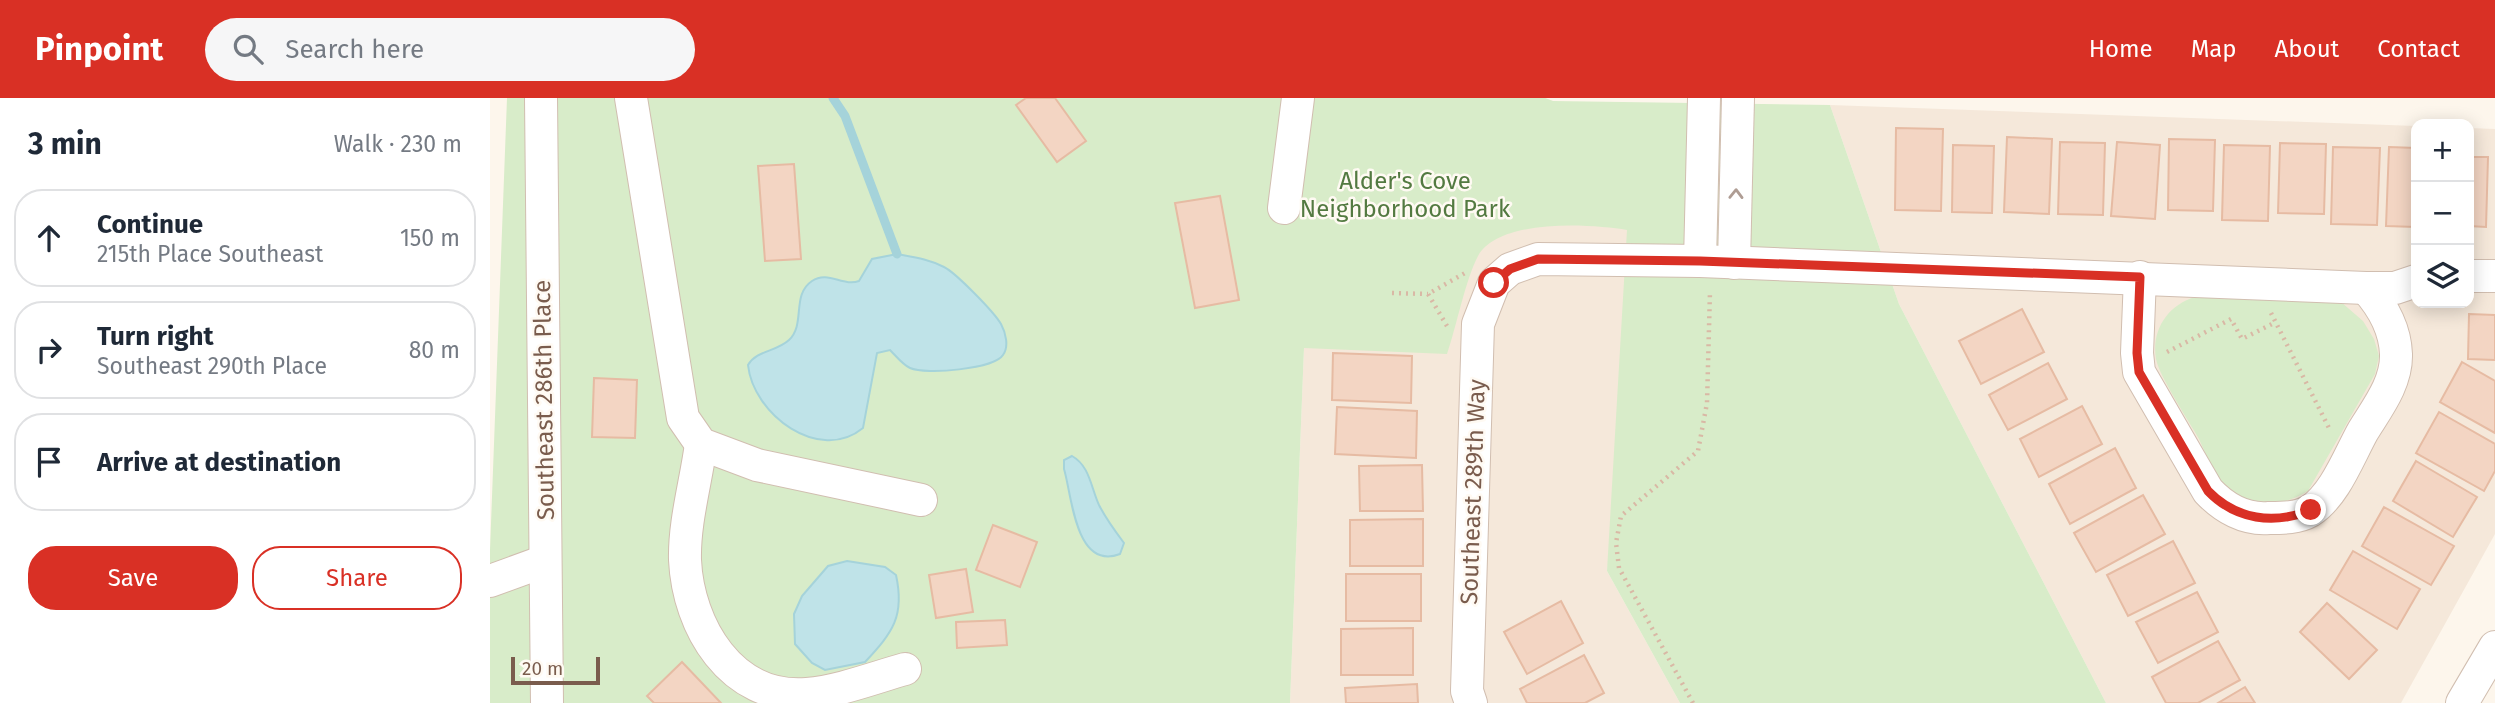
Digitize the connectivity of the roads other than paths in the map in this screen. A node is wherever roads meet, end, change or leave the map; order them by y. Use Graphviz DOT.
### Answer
graph roads {
  1 [pos="541,98"];
  2 [pos="631,98"];
  3 [pos="1298,98"];
  4 [pos="1704,98"];
  5 [pos="1738,98"];
  6 [pos="1284,208"];
  7 [pos="1715,262"];
  8 [pos="2474,276"];
  9 [pos="2495,276"];
  10 [pos="2140,277"];
  11 [pos="2411,283"];
  12 [pos="2366,288"];
  13 [pos="701,444"];
  14 [pos="921,500"];
  15 [pos="545,561"];
  16 [pos="490,581"];
  17 [pos="2495,647"];
  18 [pos="905,669"];
  19 [pos="547,703"];
  20 [pos="1471,703"];
  21 [pos="2462,703"];
  1 -- 15 [label="street, Southeast 286th Place"];
  2 -- 13 [label="street"];
  3 -- 6 [label="street"];
  4 -- 7 [label="street"];
  7 -- 5 [label="street, one-way"];
  7 -- 10 [label="street"];
  7 -- 20 [label="street, Southeast 289th Way"];
  8 -- 9 [label="street"];
  10 -- 12 [label="street"];
  10 -- 12 [label="street"];
  11 -- 12 [label="street"];
  13 -- 14 [label="street"];
  13 -- 18 [label="street"];
  15 -- 16 [label="street"];
  15 -- 19 [label="street, Southeast 286th Place"];
  17 -- 21 [label="street"];
}
